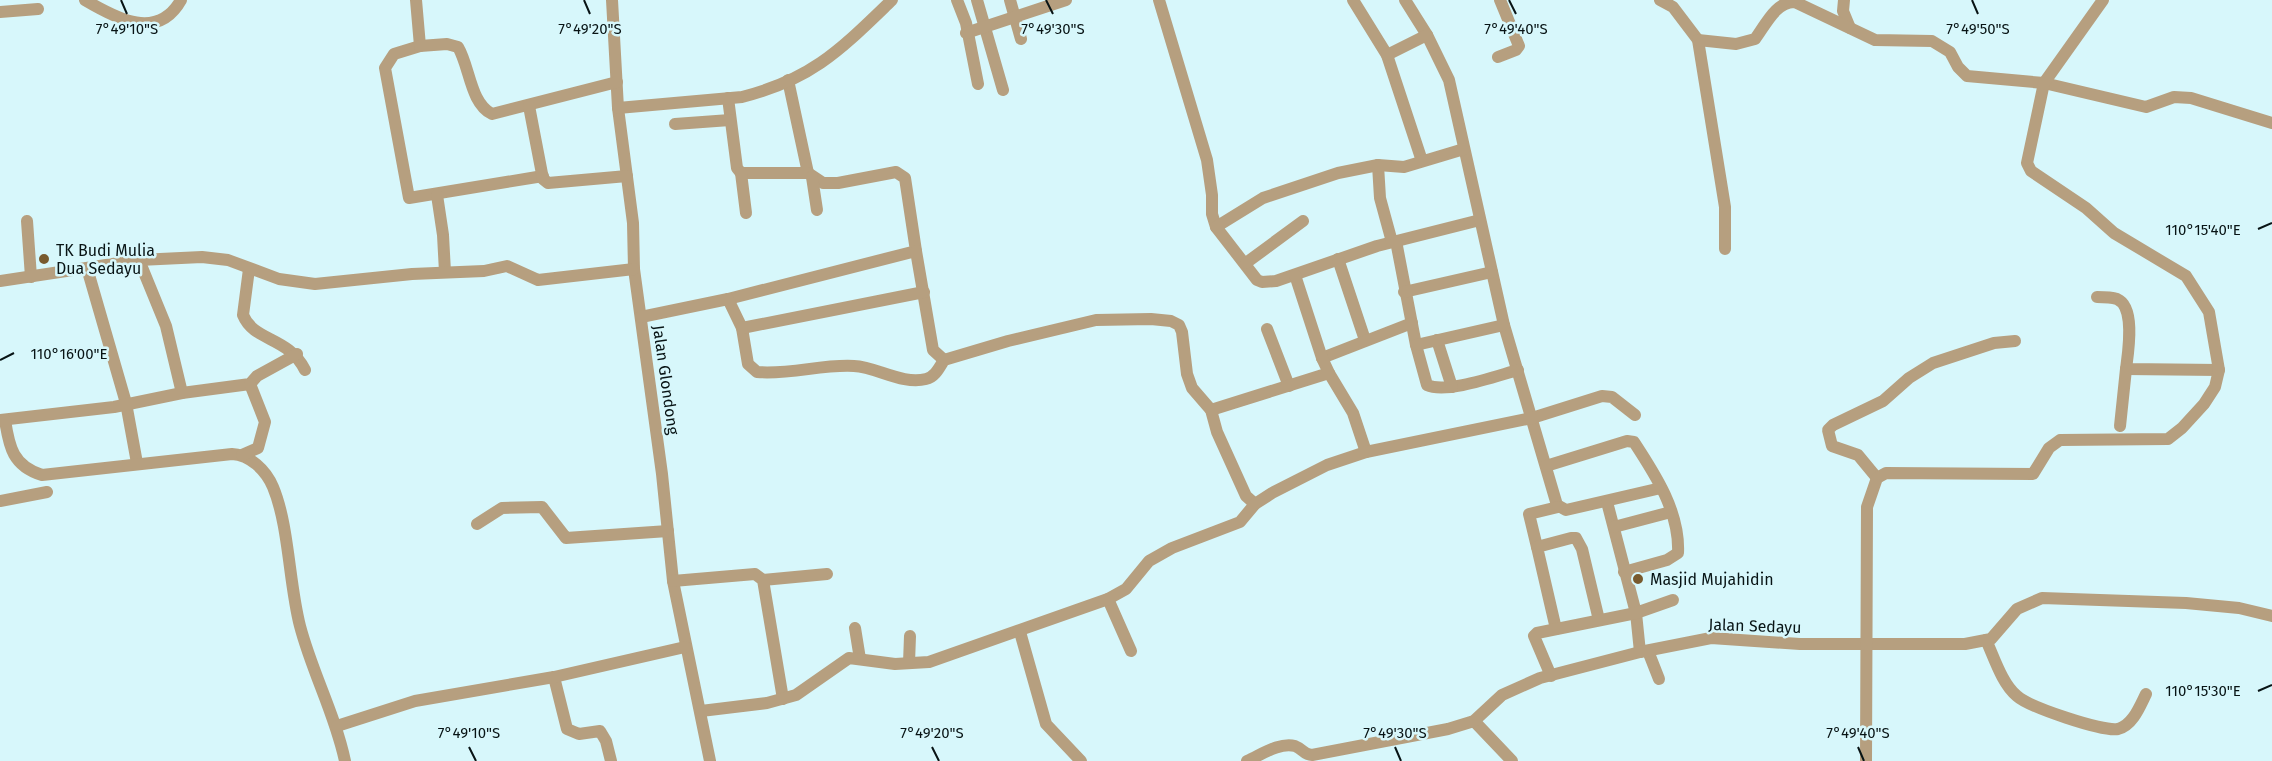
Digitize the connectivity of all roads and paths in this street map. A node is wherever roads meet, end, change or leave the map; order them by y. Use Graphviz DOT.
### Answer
graph roads {
  1 [pos="85,0"];
  2 [pos="181,0"];
  3 [pos="416,0"];
  4 [pos="612,0"];
  5 [pos="892,0"];
  6 [pos="957,0"];
  7 [pos="976,0"];
  8 [pos="1010,0"];
  9 [pos="1066,0"];
  10 [pos="1159,0"];
  11 [pos="1353,0"];
  12 [pos="1406,0"];
  13 [pos="1500,0"];
  14 [pos="1660,0"];
  15 [pos="1844,0"];
  16 [pos="2103,0"];
  17 [pos="38,9"];
  18 [pos="0,12"];
  19 [pos="1015,16"];
  20 [pos="984,27"];
  21 [pos="1850,28"];
  22 [pos="966,33"];
  23 [pos="1427,34"];
  24 [pos="1021,39"];
  25 [pos="1698,40"];
  26 [pos="420,46"];
  27 [pos="1387,55"];
  28 [pos="1498,57"];
  29 [pos="788,80"];
  30 [pos="617,82"];
  31 [pos="2044,83"];
  32 [pos="978,84"];
  33 [pos="1003,90"];
  34 [pos="728,98"];
  35 [pos="690,102"];
  36 [pos="529,106"];
  37 [pos="618,108"];
  38 [pos="730,120"];
  39 [pos="691,123"];
  40 [pos="2272,123"];
  41 [pos="675,124"];
  42 [pos="1464,149"];
  43 [pos="1422,161"];
  44 [pos="1378,165"];
  45 [pos="741,173"];
  46 [pos="810,175"];
  47 [pos="543,176"];
  48 [pos="627,176"];
  49 [pos="436,195"];
  50 [pos="817,210"];
  51 [pos="746,213"];
  52 [pos="27,220"];
  53 [pos="1480,220"];
  54 [pos="1303,221"];
  55 [pos="1216,227"];
  56 [pos="1394,242"];
  57 [pos="1725,249"];
  58 [pos="916,251"];
  59 [pos="1338,258"];
  60 [pos="139,260"];
  61 [pos="1246,263"];
  62 [pos="87,268"];
  63 [pos="249,268"];
  64 [pos="634,268"];
  65 [pos="445,272"];
  66 [pos="1492,272"];
  67 [pos="1295,275"];
  68 [pos="31,277"];
  69 [pos="0,281"];
  70 [pos="924,292"];
  71 [pos="1404,292"];
  72 [pos="2097,297"];
  73 [pos="728,299"];
  74 [pos="641,317"];
  75 [pos="1412,323"];
  76 [pos="1504,325"];
  77 [pos="742,327"];
  78 [pos="1267,329"];
  79 [pos="1365,340"];
  80 [pos="1437,340"];
  81 [pos="2015,341"];
  82 [pos="1416,345"];
  83 [pos="297,354"];
  84 [pos="1322,358"];
  85 [pos="944,360"];
  86 [pos="2126,369"];
  87 [pos="305,370"];
  88 [pos="1518,370"];
  89 [pos="2220,370"];
  90 [pos="1329,373"];
  91 [pos="250,384"];
  92 [pos="1289,386"];
  93 [pos="1452,387"];
  94 [pos="182,393"];
  95 [pos="126,403"];
  96 [pos="1211,410"];
  97 [pos="1635,415"];
  98 [pos="1532,418"];
  99 [pos="3,420"];
  100 [pos="2120,426"];
  101 [pos="1366,452"];
  102 [pos="242,455"];
  103 [pos="137,463"];
  104 [pos="1546,466"];
  105 [pos="1876,478"];
  106 [pos="1661,488"];
  107 [pos="47,492"];
  108 [pos="0,501"];
  109 [pos="1608,502"];
  110 [pos="1255,504"];
  111 [pos="1558,507"];
  112 [pos="1671,512"];
  113 [pos="477,524"];
  114 [pos="1614,527"];
  115 [pos="668,531"];
  116 [pos="1537,547"];
  117 [pos="1624,572"];
  118 [pos="827,574"];
  119 [pos="673,580"];
  120 [pos="763,580"];
  121 [pos="1108,599"];
  122 [pos="1672,600"];
  123 [pos="1636,613"];
  124 [pos="2272,616"];
  125 [pos="1599,620"];
  126 [pos="855,628"];
  127 [pos="1557,629"];
  128 [pos="1020,632"];
  129 [pos="910,636"];
  130 [pos="1986,640"];
  131 [pos="1865,644"];
  132 [pos="685,647"];
  133 [pos="1131,651"];
  134 [pos="1644,652"];
  135 [pos="860,659"];
  136 [pos="909,663"];
  137 [pos="1551,676"];
  138 [pos="554,677"];
  139 [pos="1659,679"];
  140 [pos="2146,694"];
  141 [pos="783,699"];
  142 [pos="701,711"];
  143 [pos="1474,721"];
  144 [pos="337,726"];
  145 [pos="345,761"];
  146 [pos="611,761"];
  147 [pos="710,761"];
  148 [pos="1081,761"];
  149 [pos="1247,761"];
  150 [pos="1512,761"];
  151 [pos="1866,761"];
  1 -- 2 [label="street"];
  3 -- 26 [label="street"];
  4 -- 30 [label="street, Jalan Glondong"];
  5 -- 29 [label="street"];
  6 -- 22 [label="street"];
  7 -- 20 [label="street"];
  8 -- 19 [label="street"];
  9 -- 19 [label="street"];
  10 -- 55 [label="street"];
  11 -- 27 [label="street"];
  12 -- 23 [label="street"];
  13 -- 28 [label="street"];
  14 -- 25 [label="street"];
  15 -- 21 [label="street"];
  16 -- 31 [label="street"];
  17 -- 18 [label="street"];
  19 -- 20 [label="street"];
  19 -- 24 [label="street"];
  20 -- 22 [label="street"];
  20 -- 33 [label="street"];
  21 -- 25 [label="street"];
  21 -- 31 [label="street"];
  22 -- 32 [label="street"];
  23 -- 27 [label="street"];
  23 -- 42 [label="street"];
  25 -- 57 [label="street"];
  26 -- 36 [label="street"];
  26 -- 49 [label="street"];
  27 -- 43 [label="street"];
  29 -- 34 [label="street"];
  29 -- 46 [label="street"];
  30 -- 36 [label="street"];
  30 -- 37 [label="street, Jalan Glondong"];
  31 -- 40 [label="street"];
  31 -- 89 [label="street"];
  34 -- 35 [label="street"];
  34 -- 38 [label="street"];
  35 -- 37 [label="street"];
  35 -- 39 [label="street"];
  36 -- 47 [label="street"];
  37 -- 48 [label="street, Jalan Glondong"];
  38 -- 39 [label="street"];
  38 -- 45 [label="street"];
  39 -- 41 [label="street"];
  42 -- 43 [label="street"];
  42 -- 53 [label="street"];
  43 -- 44 [label="street"];
  44 -- 55 [label="street"];
  44 -- 56 [label="street"];
  45 -- 46 [label="street"];
  45 -- 51 [label="street"];
  46 -- 50 [label="street"];
  46 -- 58 [label="street"];
  47 -- 48 [label="street"];
  47 -- 49 [label="street"];
  48 -- 64 [label="street, Jalan Glondong"];
  49 -- 65 [label="street"];
  52 -- 68 [label="street"];
  53 -- 56 [label="street"];
  53 -- 66 [label="street"];
  54 -- 61 [label="street"];
  55 -- 61 [label="street"];
  56 -- 59 [label="street"];
  56 -- 71 [label="street"];
  58 -- 70 [label="street"];
  58 -- 73 [label="street"];
  59 -- 67 [label="street"];
  59 -- 79 [label="street"];
  60 -- 62 [label="street"];
  60 -- 63 [label="street"];
  60 -- 94 [label="street"];
  61 -- 67 [label="street"];
  62 -- 68 [label="street"];
  62 -- 95 [label="street"];
  63 -- 65 [label="street"];
  63 -- 83 [label="street"];
  64 -- 65 [label="street"];
  64 -- 74 [label="street, Jalan Glondong"];
  66 -- 71 [label="street"];
  66 -- 76 [label="street"];
  67 -- 84 [label="street"];
  68 -- 69 [label="street"];
  70 -- 77 [label="street"];
  70 -- 85 [label="street"];
  71 -- 75 [label="street"];
  72 -- 86 [label="street"];
  73 -- 74 [label="street"];
  73 -- 77 [label="street"];
  74 -- 115 [label="street, Jalan Glondong"];
  75 -- 79 [label="street"];
  75 -- 82 [label="street"];
  76 -- 80 [label="street"];
  76 -- 88 [label="street"];
  77 -- 85 [label="street"];
  78 -- 92 [label="street"];
  79 -- 84 [label="street"];
  80 -- 82 [label="street"];
  80 -- 93 [label="street"];
  81 -- 105 [label="street"];
  82 -- 93 [label="street"];
  83 -- 87 [label="street"];
  83 -- 91 [label="street"];
  84 -- 90 [label="street"];
  85 -- 96 [label="street"];
  86 -- 89 [label="street"];
  86 -- 100 [label="street"];
  88 -- 93 [label="street"];
  88 -- 98 [label="street"];
  89 -- 105 [label="street"];
  90 -- 92 [label="street"];
  90 -- 101 [label="street"];
  91 -- 94 [label="street"];
  91 -- 102 [label="street"];
  92 -- 96 [label="street"];
  94 -- 95 [label="street"];
  95 -- 99 [label="street"];
  95 -- 103 [label="street"];
  96 -- 110 [label="street"];
  97 -- 98 [label="street"];
  98 -- 101 [label="street"];
  98 -- 104 [label="street"];
  99 -- 103 [label="street"];
  101 -- 110 [label="street"];
  102 -- 103 [label="street"];
  102 -- 144 [label="street"];
  104 -- 106 [label="street"];
  104 -- 111 [label="street"];
  105 -- 131 [label="street"];
  106 -- 109 [label="street"];
  106 -- 112 [label="street"];
  107 -- 108 [label="street"];
  109 -- 111 [label="street"];
  109 -- 114 [label="street"];
  110 -- 121 [label="street"];
  111 -- 116 [label="street"];
  112 -- 114 [label="street"];
  112 -- 117 [label="street"];
  113 -- 115 [label="street"];
  114 -- 117 [label="street"];
  115 -- 119 [label="street, Jalan Glondong"];
  116 -- 125 [label="street"];
  116 -- 127 [label="street"];
  117 -- 123 [label="street"];
  118 -- 120 [label="street"];
  119 -- 120 [label="street"];
  119 -- 132 [label="street, Jalan Glondong"];
  120 -- 141 [label="street"];
  121 -- 128 [label="street"];
  121 -- 133 [label="street"];
  122 -- 123 [label="street"];
  123 -- 125 [label="street"];
  123 -- 134 [label="street"];
  124 -- 130 [label="street"];
  125 -- 127 [label="street"];
  126 -- 135 [label="street"];
  127 -- 137 [label="street"];
  128 -- 136 [label="street"];
  128 -- 148 [label="street"];
  129 -- 136 [label="street"];
  130 -- 131 [label="street, Jalan Sedayu"];
  130 -- 140 [label="street"];
  131 -- 134 [label="street, Jalan Sedayu"];
  131 -- 151 [label="street"];
  132 -- 138 [label="street"];
  132 -- 142 [label="street, Jalan Glondong"];
  134 -- 137 [label="street, Jalan Sedayu"];
  134 -- 139 [label="street"];
  135 -- 136 [label="street"];
  135 -- 141 [label="street"];
  137 -- 143 [label="street, Jalan Sedayu"];
  138 -- 144 [label="street"];
  138 -- 146 [label="street"];
  141 -- 142 [label="street"];
  142 -- 147 [label="street, Jalan Glondong"];
  143 -- 149 [label="street, Jalan Sedayu"];
  143 -- 150 [label="street"];
  144 -- 145 [label="street"];
}
